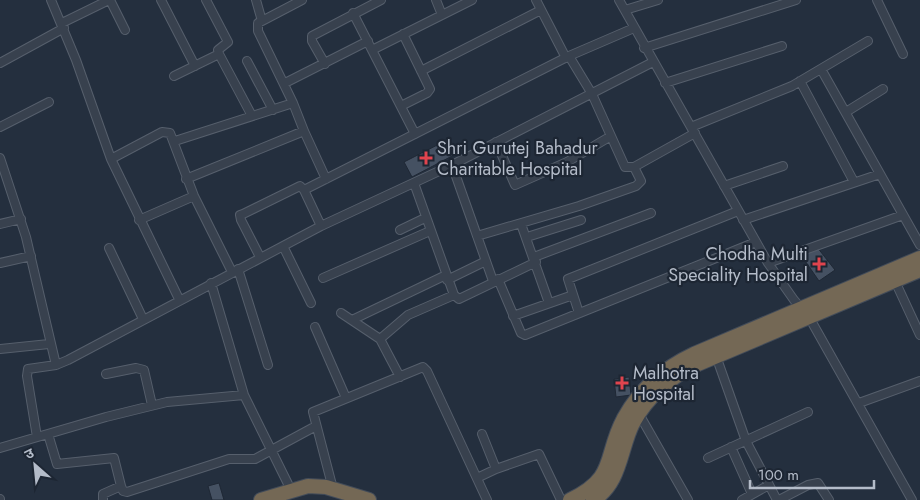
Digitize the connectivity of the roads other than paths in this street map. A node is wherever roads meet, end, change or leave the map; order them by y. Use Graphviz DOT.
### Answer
graph roads {
  1 [pos="51,0"];
  2 [pos="109,0"];
  3 [pos="162,0"];
  4 [pos="206,0"];
  5 [pos="256,0"];
  6 [pos="302,0"];
  7 [pos="381,0"];
  8 [pos="436,0"];
  9 [pos="472,0"];
  10 [pos="536,0"];
  11 [pos="618,0"];
  12 [pos="658,0"];
  13 [pos="796,0"];
  14 [pos="877,0"];
  15 [pos="776,3"];
  16 [pos="541,10"];
  17 [pos="625,10"];
  18 [pos="354,14"];
  19 [pos="442,14"];
  20 [pos="262,21"];
  21 [pos="63,25"];
  22 [pos="634,28"];
  23 [pos="125,30"];
  24 [pos="403,34"];
  25 [pos="368,41"];
  26 [pos="868,41"];
  27 [pos="782,46"];
  28 [pos="644,48"];
  29 [pos="372,50"];
  30 [pos="219,54"];
  31 [pos="903,54"];
  32 [pos="568,57"];
  33 [pos="247,61"];
  34 [pos="0,62"];
  35 [pos="653,62"];
  36 [pos="325,64"];
  37 [pos="195,66"];
  38 [pos="821,69"];
  39 [pos="421,71"];
  40 [pos="174,76"];
  41 [pos="800,80"];
  42 [pos="285,83"];
  43 [pos="665,83"];
  44 [pos="883,89"];
  45 [pos="592,94"];
  46 [pos="49,102"];
  47 [pos="293,103"];
  48 [pos="401,106"];
  49 [pos="272,110"];
  50 [pos="846,112"];
  51 [pos="252,116"];
  52 [pos="0,127"];
  53 [pos="693,130"];
  54 [pos="304,131"];
  55 [pos="415,134"];
  56 [pos="611,136"];
  57 [pos="174,141"];
  58 [pos="496,142"];
  59 [pos="0,158"];
  60 [pos="111,159"];
  61 [pos="452,165"];
  62 [pos="783,166"];
  63 [pos="634,167"];
  64 [pos="880,174"];
  65 [pos="186,179"];
  66 [pos="326,179"];
  67 [pos="854,182"];
  68 [pos="414,183"];
  69 [pos="724,186"];
  70 [pos="304,190"];
  71 [pos="194,196"];
  72 [pos="738,211"];
  73 [pos="651,213"];
  74 [pos="903,215"];
  75 [pos="425,218"];
  76 [pos="21,219"];
  77 [pos="139,220"];
  78 [pos="581,220"];
  79 [pos="743,220"];
  80 [pos="0,224"];
  81 [pos="521,224"];
  82 [pos="321,226"];
  83 [pos="400,230"];
  84 [pos="430,231"];
  85 [pos="477,236"];
  86 [pos="527,237"];
  87 [pos="756,242"];
  88 [pos="920,245"];
  89 [pos="283,246"];
  90 [pos="109,248"];
  91 [pos="31,256"];
  92 [pos="260,258"];
  93 [pos="920,258"];
  94 [pos="535,260"];
  95 [pos="486,261"];
  96 [pos="0,263"];
  97 [pos="768,263"];
  98 [pos="920,270"];
  99 [pos="235,271"];
  100 [pos="323,278"];
  101 [pos="446,278"];
  102 [pos="496,280"];
  103 [pos="895,281"];
  104 [pos="211,283"];
  105 [pos="454,295"];
  106 [pos="573,295"];
  107 [pos="179,299"];
  108 [pos="311,303"];
  109 [pos="549,303"];
  110 [pos="805,312"];
  111 [pos="341,313"];
  112 [pos="579,313"];
  113 [pos="513,316"];
  114 [pos="143,319"];
  115 [pos="352,320"];
  116 [pos="315,327"];
  117 [pos="920,335"];
  118 [pos="380,339"];
  119 [pos="49,344"];
  120 [pos="0,349"];
  121 [pos="716,356"];
  122 [pos="56,365"];
  123 [pos="268,365"];
  124 [pos="106,374"];
  125 [pos="400,377"];
  126 [pos="920,381"];
  127 [pos="244,395"];
  128 [pos="346,398"];
  129 [pos="859,403"];
  130 [pos="152,405"];
  131 [pos="808,412"];
  132 [pos="639,414"];
  133 [pos="316,426"];
  134 [pos="48,434"];
  135 [pos="482,434"];
  136 [pos="37,437"];
  137 [pos="746,441"];
  138 [pos="731,447"];
  139 [pos="0,448"];
  140 [pos="272,448"];
  141 [pos="708,458"];
  142 [pos="496,469"];
  143 [pos="477,478"];
  144 [pos="769,485"];
  145 [pos="121,486"];
  146 [pos="291,490"];
  147 [pos="333,490"];
  148 [pos="752,494"];
  149 [pos="103,500"];
  150 [pos="261,500"];
  151 [pos="369,500"];
  152 [pos="487,500"];
  153 [pos="561,500"];
  154 [pos="570,500"];
  155 [pos="593,500"];
  156 [pos="688,500"];
  157 [pos="742,500"];
  158 [pos="778,500"];
  159 [pos="829,500"];
  160 [pos="912,500"];
  1 -- 21 [label="street"];
  2 -- 21 [label="street"];
  2 -- 23 [label="street"];
  3 -- 37 [label="street"];
  4 -- 30 [label="street"];
  5 -- 20 [label="street"];
  6 -- 20 [label="street"];
  7 -- 18 [label="street"];
  8 -- 19 [label="street"];
  9 -- 19 [label="street"];
  10 -- 16 [label="street"];
  11 -- 17 [label="street"];
  12 -- 17 [label="street"];
  13 -- 15 [label="street"];
  14 -- 31 [label="street"];
  15 -- 28 [label="street"];
  16 -- 32 [label="street"];
  16 -- 39 [label="street"];
  17 -- 22 [label="street"];
  18 -- 25 [label="street"];
  18 -- 36 [label="street"];
  19 -- 24 [label="street"];
  20 -- 42 [label="street"];
  21 -- 34 [label="street"];
  21 -- 60 [label="street"];
  22 -- 28 [label="street"];
  22 -- 32 [label="street"];
  24 -- 29 [label="street"];
  24 -- 39 [label="street"];
  25 -- 29 [label="street"];
  25 -- 36 [label="street"];
  26 -- 38 [label="street"];
  27 -- 43 [label="street"];
  28 -- 35 [label="street"];
  29 -- 48 [label="street"];
  30 -- 37 [label="street"];
  30 -- 51 [label="street"];
  32 -- 45 [label="street"];
  32 -- 55 [label="street"];
  33 -- 49 [label="street"];
  35 -- 43 [label="street"];
  35 -- 45 [label="street"];
  36 -- 42 [label="street"];
  37 -- 40 [label="street"];
  38 -- 41 [label="street"];
  38 -- 50 [label="street"];
  39 -- 48 [label="street"];
  41 -- 53 [label="street"];
  41 -- 67 [label="street"];
  42 -- 47 [label="street"];
  43 -- 53 [label="street"];
  44 -- 50 [label="street"];
  45 -- 56 [label="street"];
  45 -- 58 [label="street"];
  46 -- 52 [label="street"];
  47 -- 49 [label="street"];
  47 -- 54 [label="street"];
  48 -- 55 [label="street"];
  49 -- 51 [label="street"];
  50 -- 64 [label="street"];
  51 -- 57 [label="street"];
  53 -- 63 [label="street"];
  53 -- 69 [label="street"];
  54 -- 65 [label="street"];
  54 -- 66 [label="street"];
  55 -- 66 [label="street"];
  56 -- 58 [label="street"];
  56 -- 63 [label="street"];
  57 -- 60 [label="street"];
  57 -- 65 [label="street"];
  58 -- 61 [label="street"];
  59 -- 76 [label="street"];
  60 -- 77 [label="street"];
  61 -- 68 [label="street"];
  61 -- 85 [label="street"];
  62 -- 69 [label="street"];
  63 -- 81 [label="street"];
  64 -- 67 [label="street"];
  64 -- 74 [label="street"];
  65 -- 71 [label="street"];
  66 -- 70 [label="street"];
  67 -- 79 [label="street"];
  68 -- 75 [label="street"];
  68 -- 82 [label="street"];
  69 -- 72 [label="street"];
  70 -- 82 [label="street"];
  70 -- 92 [label="street"];
  71 -- 77 [label="street"];
  71 -- 99 [label="street"];
  72 -- 79 [label="street"];
  72 -- 106 [label="street"];
  73 -- 94 [label="street"];
  74 -- 88 [label="street"];
  74 -- 97 [label="street"];
  75 -- 83 [label="street"];
  75 -- 84 [label="street"];
  76 -- 80 [label="street"];
  76 -- 91 [label="street"];
  77 -- 107 [label="street"];
  78 -- 86 [label="street"];
  79 -- 87 [label="street"];
  81 -- 85 [label="street"];
  81 -- 86 [label="street"];
  82 -- 89 [label="street"];
  84 -- 100 [label="street"];
  84 -- 101 [label="street"];
  85 -- 95 [label="street"];
  86 -- 94 [label="street"];
  87 -- 97 [label="street"];
  87 -- 112 [label="street"];
  89 -- 92 [label="street"];
  89 -- 108 [label="street"];
  90 -- 114 [label="street"];
  91 -- 96 [label="street"];
  91 -- 119 [label="street"];
  92 -- 99 [label="street"];
  93 -- 110 [label="highway"];
  94 -- 102 [label="street"];
  94 -- 109 [label="street"];
  95 -- 101 [label="street"];
  95 -- 102 [label="street"];
  97 -- 110 [label="street"];
  98 -- 103 [label="highway"];
  99 -- 104 [label="street"];
  99 -- 123 [label="street"];
  101 -- 105 [label="street"];
  101 -- 115 [label="street"];
  102 -- 105 [label="street"];
  102 -- 113 [label="street"];
  103 -- 110 [label="highway"];
  103 -- 117 [label="street"];
  104 -- 107 [label="street"];
  104 -- 127 [label="street"];
  105 -- 118 [label="street"];
  106 -- 109 [label="street"];
  106 -- 112 [label="street"];
  107 -- 114 [label="street"];
  109 -- 113 [label="street"];
  110 -- 121 [label="highway"];
  110 -- 129 [label="street"];
  110 -- 154 [label="highway"];
  111 -- 115 [label="street"];
  112 -- 113 [label="street"];
  114 -- 122 [label="street"];
  115 -- 118 [label="street"];
  116 -- 128 [label="street"];
  118 -- 125 [label="street"];
  119 -- 120 [label="street"];
  119 -- 122 [label="street"];
  121 -- 132 [label="highway"];
  121 -- 137 [label="street"];
  122 -- 136 [label="street"];
  124 -- 130 [label="street"];
  125 -- 128 [label="street"];
  125 -- 143 [label="street"];
  126 -- 129 [label="street"];
  127 -- 130 [label="street"];
  127 -- 140 [label="street"];
  128 -- 133 [label="street"];
  129 -- 160 [label="street"];
  130 -- 134 [label="street"];
  131 -- 137 [label="street"];
  132 -- 155 [label="highway"];
  132 -- 156 [label="street"];
  133 -- 140 [label="street"];
  133 -- 147 [label="street"];
  134 -- 136 [label="street"];
  134 -- 145 [label="street"];
  135 -- 142 [label="street"];
  136 -- 139 [label="street"];
  137 -- 138 [label="street"];
  137 -- 144 [label="street"];
  138 -- 141 [label="street"];
  138 -- 148 [label="street"];
  140 -- 145 [label="street"];
  140 -- 146 [label="street"];
  142 -- 143 [label="street"];
  142 -- 153 [label="street"];
  143 -- 152 [label="street"];
  144 -- 148 [label="street"];
  144 -- 158 [label="street"];
  145 -- 149 [label="street"];
  146 -- 147 [label="highway"];
  146 -- 150 [label="highway"];
  147 -- 151 [label="highway"];
  148 -- 157 [label="street"];
  158 -- 159 [label="street"];
}
